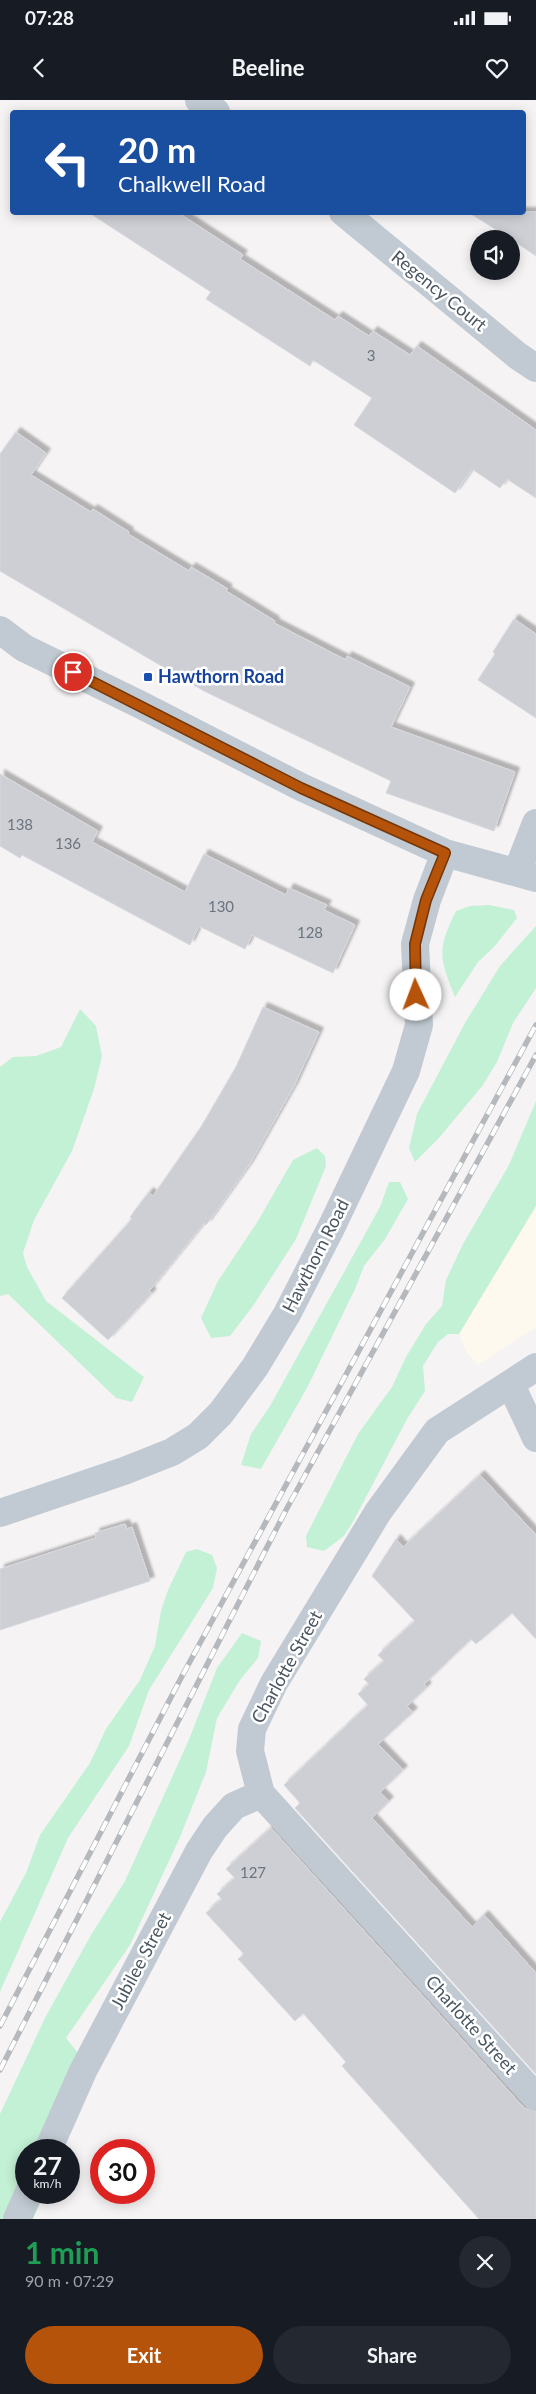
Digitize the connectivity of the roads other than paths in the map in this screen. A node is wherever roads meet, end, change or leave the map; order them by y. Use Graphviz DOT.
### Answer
graph roads {
  1 [pos="199,100"];
  2 [pos="213,110"];
  3 [pos="347,215"];
  4 [pos="536,368"];
  5 [pos="0,630"];
  6 [pos="536,823"];
  7 [pos="445,853"];
  8 [pos="526,875"];
  9 [pos="536,1367"];
  10 [pos="511,1385"];
  11 [pos="536,1438"];
  12 [pos="0,1513"];
  13 [pos="261,1794"];
  14 [pos="536,2096"];
  15 [pos="53,2139"];
  16 [pos="24,2204"];
  17 [pos="17,2219"];
  1 -- 2 [label="street"];
  3 -- 4 [label="street, Regency Court"];
  5 -- 7 [label="street"];
  6 -- 8 [label="street"];
  7 -- 8 [label="street"];
  7 -- 12 [label="street, Hawthorn Road"];
  9 -- 10 [label="street, Charlotte Street"];
  10 -- 11 [label="street"];
  10 -- 13 [label="street, Charlotte Street"];
  13 -- 14 [label="street, Charlotte Street"];
  13 -- 15 [label="street, Jubilee Street"];
  16 -- 17 [label="street"];
}
